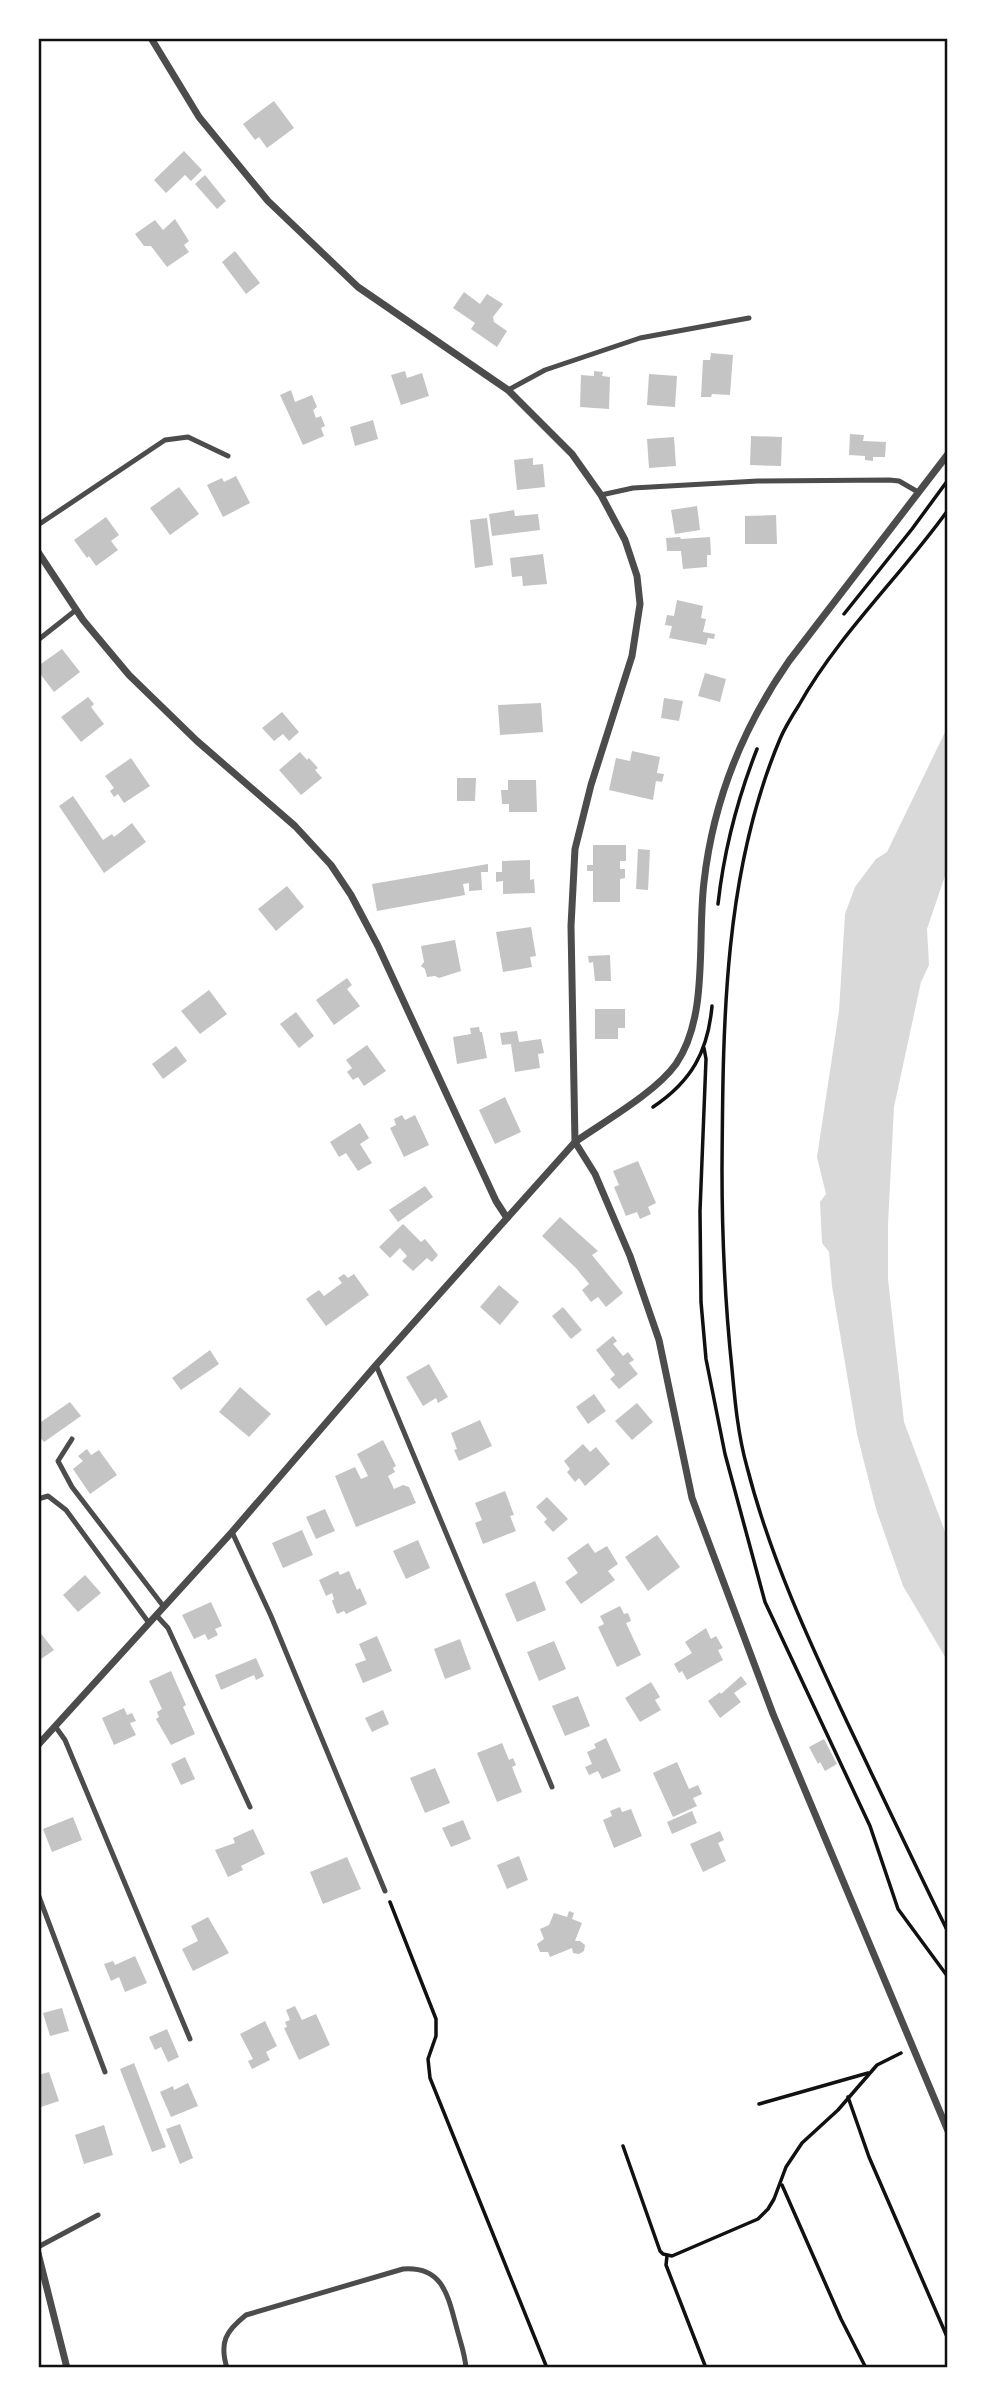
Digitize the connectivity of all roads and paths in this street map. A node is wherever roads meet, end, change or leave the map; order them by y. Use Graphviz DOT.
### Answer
graph roads {
  1 [pos="151,38"];
  2 [pos="749,318"];
  3 [pos="508,390"];
  4 [pos="947,454"];
  5 [pos="228,456"];
  6 [pos="947,480"];
  7 [pos="918,492"];
  8 [pos="601,495"];
  9 [pos="947,510"];
  10 [pos="38,524"];
  11 [pos="38,552"];
  12 [pos="76,610"];
  13 [pos="838,622"];
  14 [pos="38,639"];
  15 [pos="761,738"];
  16 [pos="717,909"];
  17 [pos="712,1004"];
  18 [pos="704,1048"];
  19 [pos="646,1112"];
  20 [pos="575,1142"];
  21 [pos="507,1218"];
  22 [pos="376,1364"];
  23 [pos="72,1439"];
  24 [pos="38,1499"];
  25 [pos="232,1532"];
  26 [pos="164,1607"];
  27 [pos="156,1615"];
  28 [pos="149,1623"];
  29 [pos="55,1726"];
  30 [pos="40,1740"];
  31 [pos="552,1787"];
  32 [pos="250,1807"];
  33 [pos="386,1891"];
  34 [pos="38,1894"];
  35 [pos="947,1932"];
  36 [pos="947,1977"];
  37 [pos="190,2039"];
  38 [pos="912,2047"];
  39 [pos="104,2072"];
  40 [pos="870,2073"];
  41 [pos="848,2097"];
  42 [pos="759,2104"];
  43 [pos="947,2130"];
  44 [pos="623,2146"];
  45 [pos="781,2183"];
  46 [pos="98,2215"];
  47 [pos="38,2247"];
  48 [pos="38,2253"];
  49 [pos="667,2256"];
  50 [pos="947,2339"];
  51 [pos="67,2368"];
  52 [pos="227,2368"];
  53 [pos="466,2368"];
  54 [pos="547,2368"];
  55 [pos="706,2368"];
  56 [pos="866,2368"];
  1 -- 3 [label="street"];
  2 -- 3 [label="lane"];
  3 -- 8 [label="street"];
  4 -- 7 [label="street"];
  5 -- 10 [label="lane"];
  6 -- 13 [label="path"];
  7 -- 8 [label="lane"];
  7 -- 20 [label="street"];
  8 -- 20 [label="street"];
  9 -- 35 [label="path"];
  11 -- 12 [label="street"];
  12 -- 14 [label="lane"];
  12 -- 21 [label="street"];
  15 -- 16 [label="path"];
  17 -- 18 [label="path"];
  18 -- 19 [label="path"];
  18 -- 36 [label="path"];
  20 -- 21 [label="street"];
  20 -- 38 [label="street"];
  21 -- 22 [label="street"];
  22 -- 25 [label="street"];
  22 -- 31 [label="lane"];
  23 -- 26 [label="lane"];
  24 -- 28 [label="lane"];
  25 -- 26 [label="street"];
  25 -- 33 [label="lane"];
  26 -- 27 [label="street"];
  27 -- 28 [label="street"];
  27 -- 32 [label="lane"];
  28 -- 29 [label="street"];
  29 -- 30 [label="street"];
  29 -- 37 [label="lane"];
  33 -- 54 [label="path"];
  34 -- 39 [label="lane"];
  38 -- 40 [label="path"];
  38 -- 43 [label="street"];
  40 -- 41 [label="path"];
  40 -- 42 [label="path"];
  41 -- 45 [label="path"];
  41 -- 50 [label="path"];
  44 -- 49 [label="path"];
  45 -- 49 [label="path"];
  45 -- 56 [label="path"];
  46 -- 47 [label="lane"];
  48 -- 51 [label="street"];
  49 -- 55 [label="path"];
  52 -- 53 [label="lane"];
}
